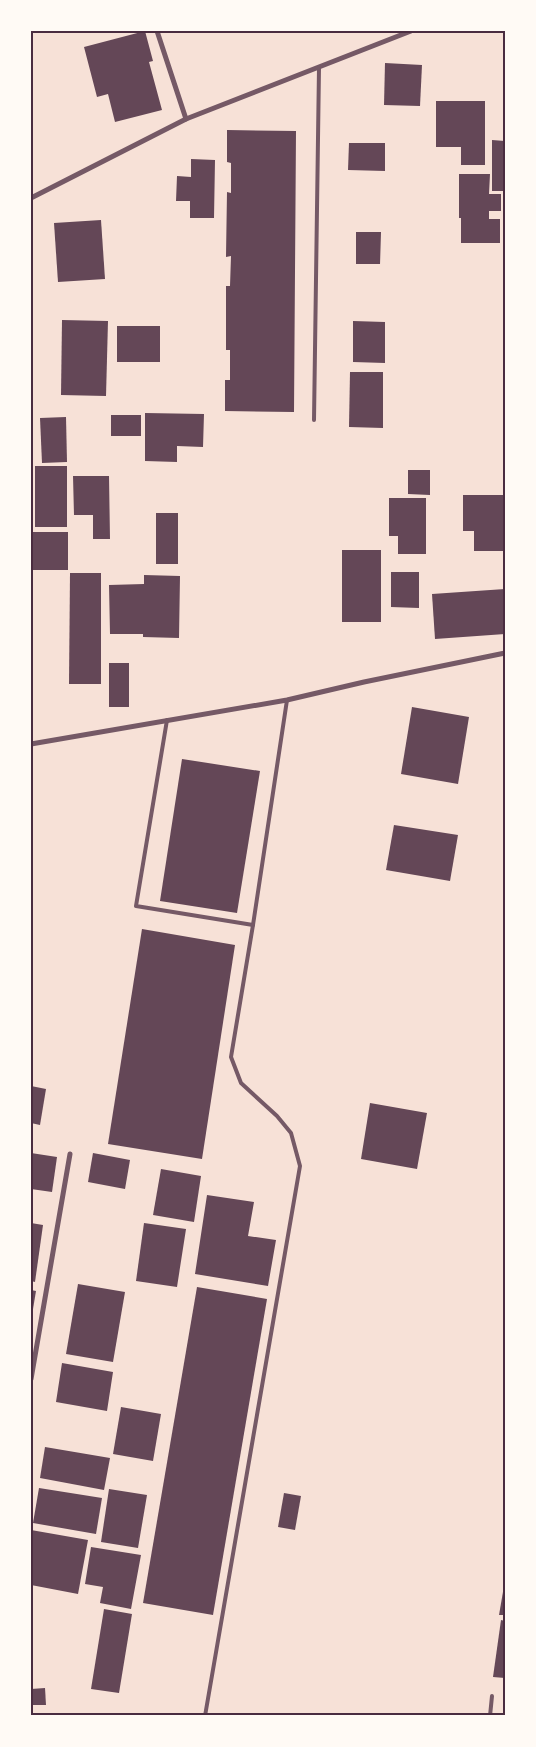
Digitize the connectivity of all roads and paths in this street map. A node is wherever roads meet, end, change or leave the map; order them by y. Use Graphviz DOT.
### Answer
graph roads {
  1 [pos="157,31"];
  2 [pos="411,31"];
  3 [pos="319,68"];
  4 [pos="186,119"];
  5 [pos="31,198"];
  6 [pos="314,420"];
  7 [pos="505,653"];
  8 [pos="287,700"];
  9 [pos="167,720"];
  10 [pos="31,744"];
  11 [pos="253,925"];
  12 [pos="70,1154"];
  13 [pos="31,1379"];
  14 [pos="492,1696"];
  15 [pos="205,1716"];
  16 [pos="490,1716"];
  1 -- 4 [label="street"];
  2 -- 3 [label="street"];
  3 -- 4 [label="street"];
  3 -- 6 [label="lane"];
  4 -- 5 [label="street"];
  7 -- 8 [label="street"];
  8 -- 9 [label="street"];
  8 -- 11 [label="lane"];
  9 -- 10 [label="street"];
  9 -- 11 [label="lane"];
  11 -- 15 [label="lane"];
  12 -- 13 [label="street"];
  14 -- 16 [label="lane"];
}
